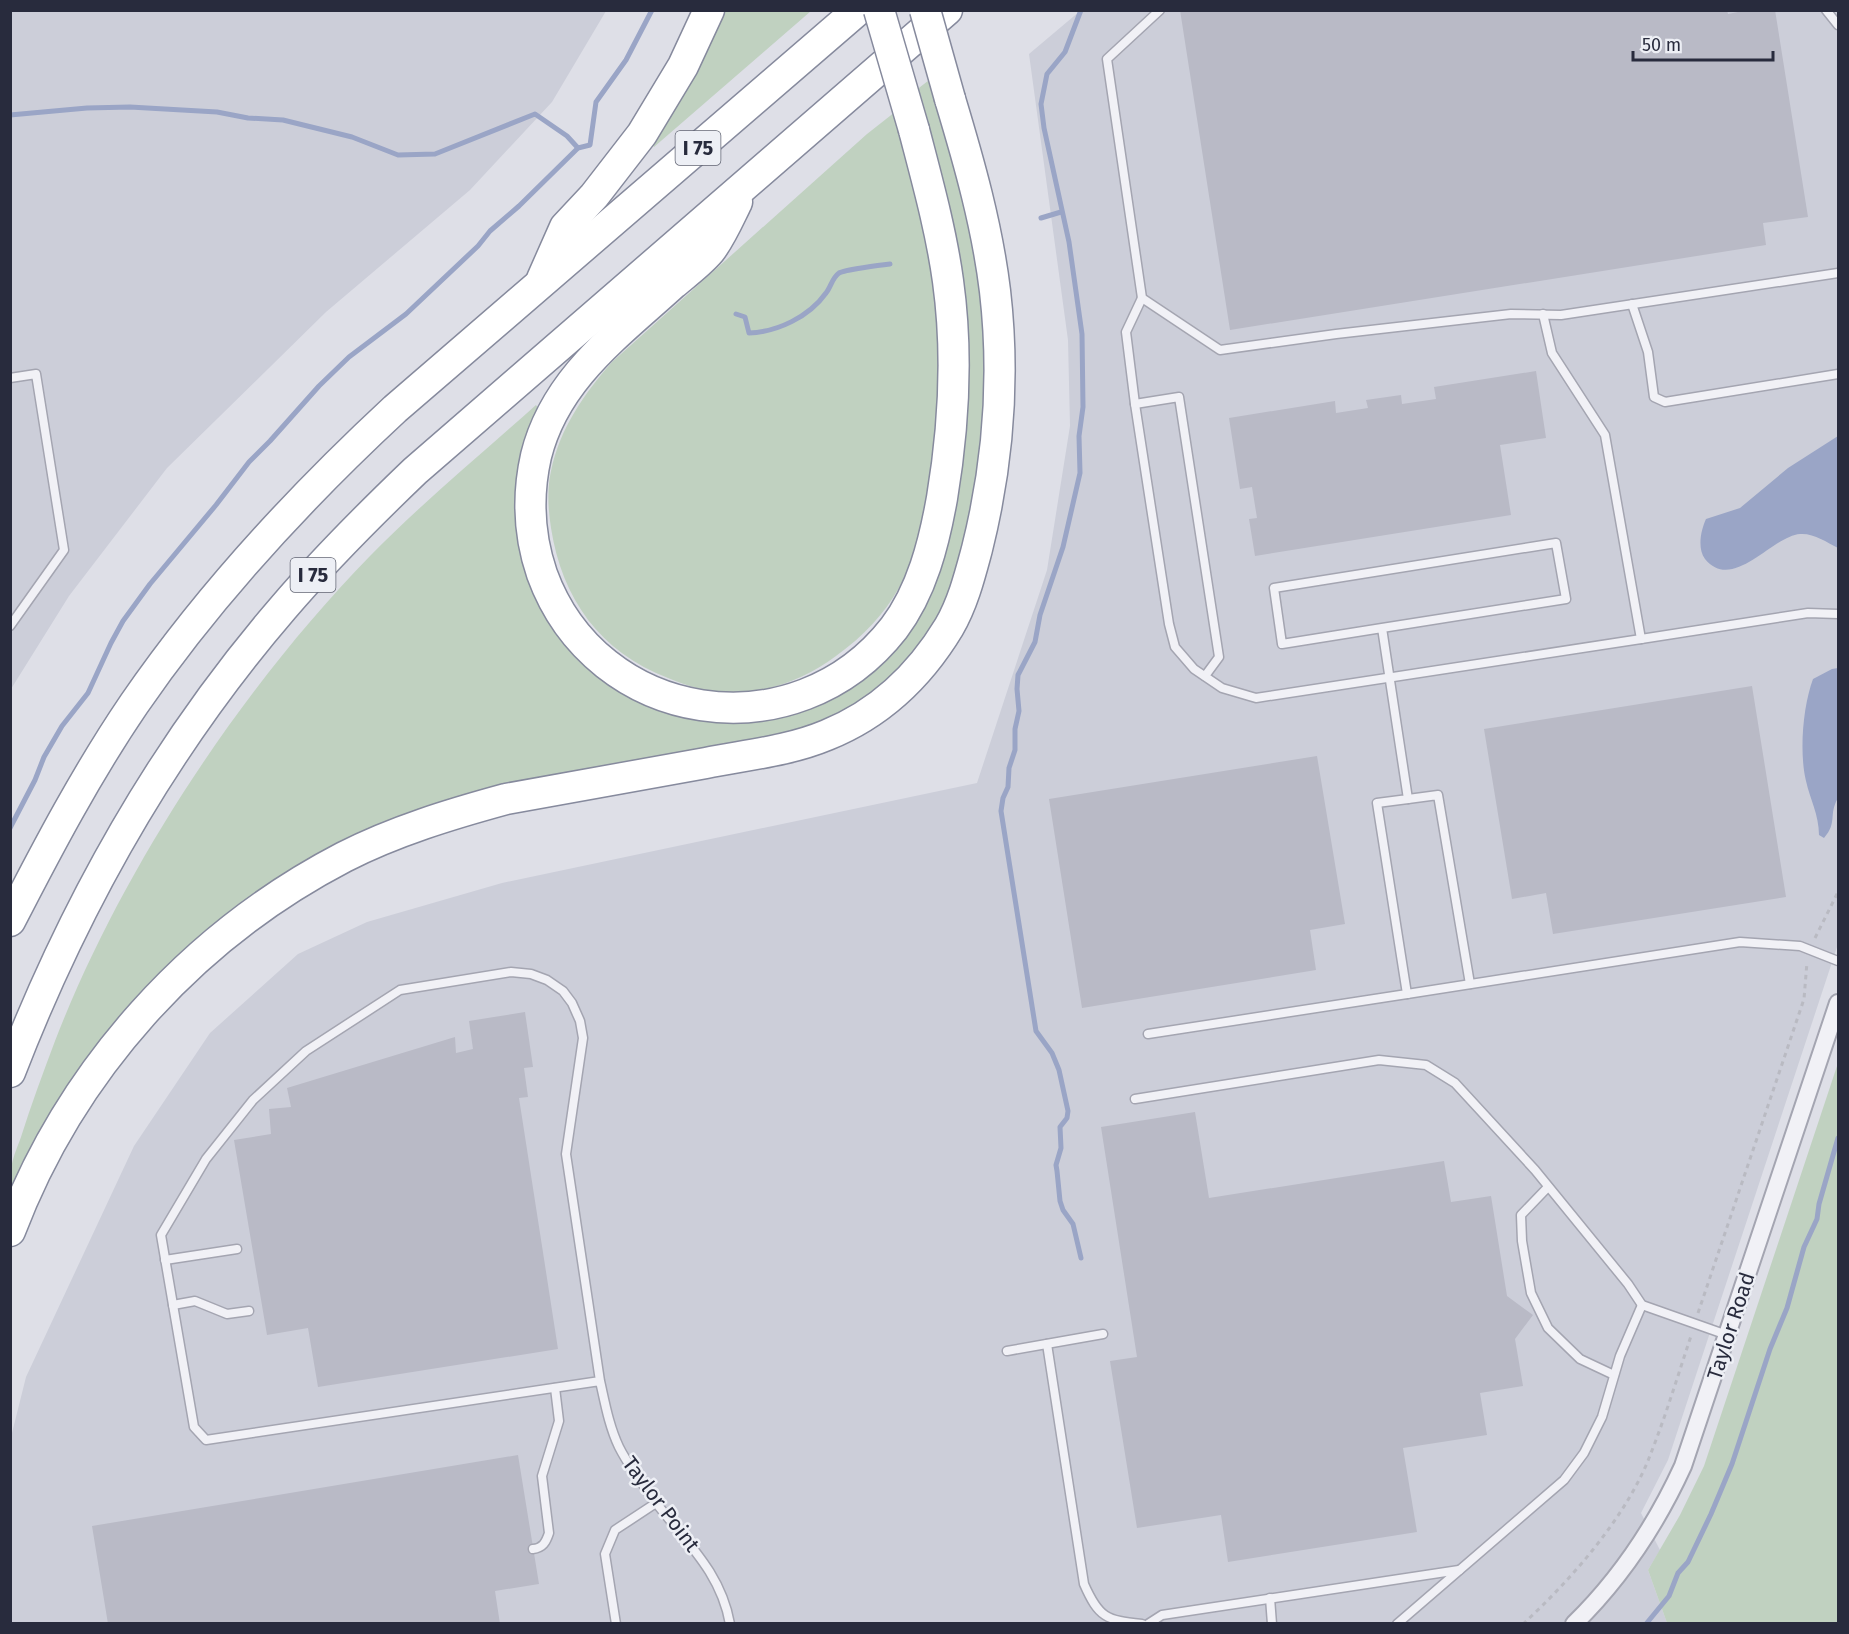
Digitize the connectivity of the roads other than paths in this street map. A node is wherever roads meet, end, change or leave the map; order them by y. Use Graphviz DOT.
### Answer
graph roads {
  1 [pos="709,10"];
  2 [pos="858,10"];
  3 [pos="879,10"];
  4 [pos="924,10"];
  5 [pos="947,10"];
  6 [pos="1160,10"];
  7 [pos="1826,10"];
  8 [pos="1839,25"];
  9 [pos="748,183"];
  10 [pos="1839,273"];
  11 [pos="539,285"];
  12 [pos="1142,298"];
  13 [pos="1632,304"];
  14 [pos="1543,315"];
  15 [pos="1839,374"];
  16 [pos="10,378"];
  17 [pos="1135,404"];
  18 [pos="1839,614"];
  19 [pos="10,626"];
  20 [pos="1382,628"];
  21 [pos="1641,639"];
  22 [pos="1205,676"];
  23 [pos="1389,678"];
  24 [pos="1408,799"];
  25 [pos="10,921"];
  26 [pos="1839,962"];
  27 [pos="1470,984"];
  28 [pos="1407,994"];
  29 [pos="1839,1003"];
  30 [pos="1148,1034"];
  31 [pos="10,1072"];
  32 [pos="1135,1099"];
  33 [pos="1548,1187"];
  34 [pos="10,1231"];
  35 [pos="237,1249"];
  36 [pos="165,1260"];
  37 [pos="173,1305"];
  38 [pos="1642,1305"];
  39 [pos="249,1311"];
  40 [pos="1103,1334"];
  41 [pos="1728,1335"];
  42 [pos="1047,1344"];
  43 [pos="1007,1351"];
  44 [pos="1614,1375"];
  45 [pos="600,1381"];
  46 [pos="555,1388"];
  47 [pos="656,1503"];
  48 [pos="533,1550"];
  49 [pos="1459,1570"];
  50 [pos="1270,1598"];
  51 [pos="616,1623"];
  52 [pos="730,1623"];
  53 [pos="1142,1623"];
  54 [pos="1148,1623"];
  55 [pos="1272,1623"];
  56 [pos="1398,1623"];
  57 [pos="1574,1623"];
  1 -- 11 [label="highway"];
  2 -- 11 [label="highway, I 75"];
  3 -- 9 [label="highway, bridge"];
  4 -- 34 [label="highway, bridge"];
  5 -- 9 [label="highway, I 75"];
  6 -- 12 [label="lane"];
  7 -- 8 [label="lane"];
  9 -- 31 [label="highway, I 75"];
  10 -- 13 [label="lane"];
  11 -- 25 [label="highway, I 75"];
  12 -- 14 [label="lane"];
  12 -- 17 [label="lane"];
  13 -- 14 [label="lane"];
  13 -- 15 [label="lane"];
  14 -- 21 [label="lane"];
  16 -- 19 [label="lane"];
  17 -- 22 [label="lane"];
  17 -- 22 [label="lane"];
  18 -- 21 [label="lane"];
  20 -- 20 [label="lane"];
  20 -- 23 [label="lane"];
  21 -- 23 [label="lane"];
  22 -- 23 [label="lane"];
  23 -- 24 [label="lane"];
  24 -- 27 [label="lane"];
  24 -- 28 [label="lane"];
  26 -- 27 [label="lane"];
  27 -- 28 [label="lane"];
  28 -- 30 [label="lane"];
  29 -- 41 [label="street, Taylor Road"];
  32 -- 33 [label="lane"];
  33 -- 38 [label="lane"];
  33 -- 44 [label="lane"];
  35 -- 36 [label="lane"];
  36 -- 37 [label="lane, Taylor Point"];
  36 -- 45 [label="lane, Taylor Point"];
  37 -- 39 [label="lane"];
  37 -- 46 [label="lane, Taylor Point"];
  38 -- 41 [label="lane"];
  38 -- 44 [label="lane"];
  40 -- 42 [label="lane"];
  41 -- 57 [label="street, Taylor Road"];
  42 -- 43 [label="lane"];
  42 -- 53 [label="lane"];
  44 -- 49 [label="lane"];
  45 -- 46 [label="lane"];
  45 -- 47 [label="lane, Taylor Point"];
  46 -- 48 [label="lane"];
  47 -- 51 [label="lane"];
  47 -- 52 [label="lane, Taylor Point"];
  49 -- 50 [label="lane"];
  49 -- 56 [label="lane"];
  50 -- 54 [label="lane"];
  50 -- 55 [label="lane"];
}
